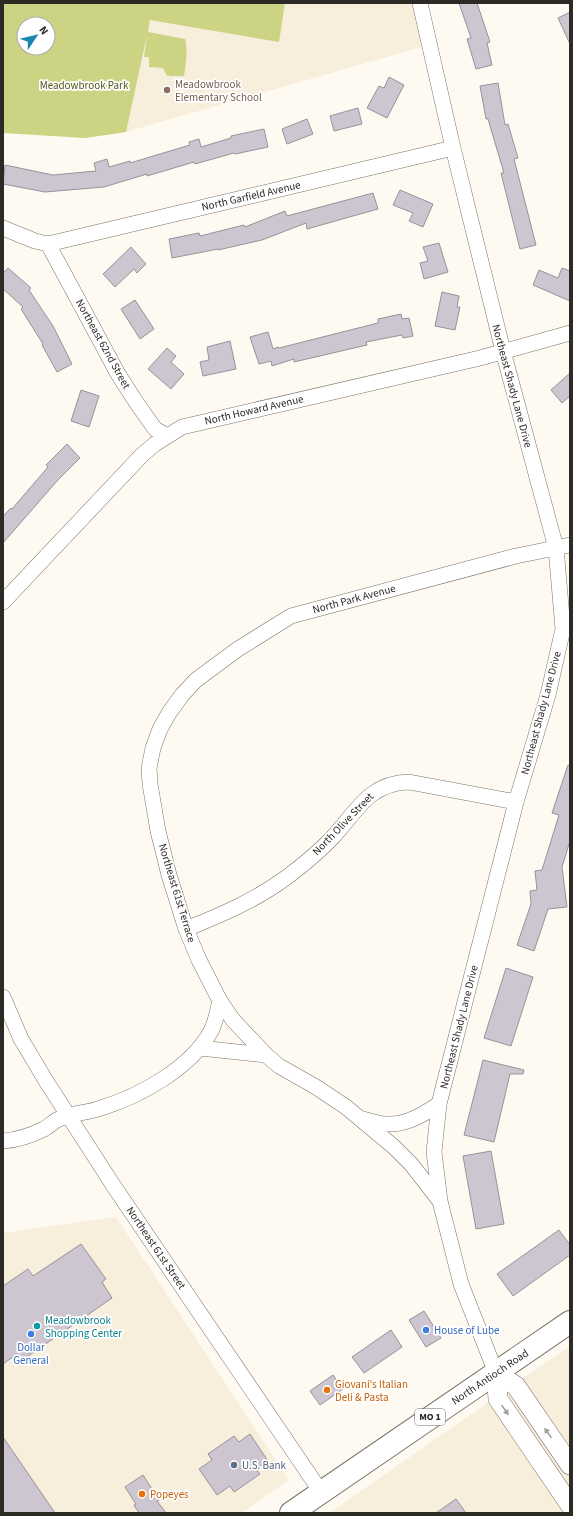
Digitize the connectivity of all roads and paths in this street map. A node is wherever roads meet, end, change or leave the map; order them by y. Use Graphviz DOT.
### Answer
graph roads {
  1 [pos="420,3"];
  2 [pos="453,148"];
  3 [pos="3,228"];
  4 [pos="48,244"];
  5 [pos="570,333"];
  6 [pos="503,351"];
  7 [pos="167,436"];
  8 [pos="563,547"];
  9 [pos="3,602"];
  10 [pos="169,713"];
  11 [pos="516,802"];
  12 [pos="186,929"];
  13 [pos="3,996"];
  14 [pos="220,1002"];
  15 [pos="200,1048"];
  16 [pos="266,1055"];
  17 [pos="440,1104"];
  18 [pos="69,1116"];
  19 [pos="362,1119"];
  20 [pos="3,1141"];
  21 [pos="440,1201"];
  22 [pos="570,1322"];
  23 [pos="496,1373"];
  24 [pos="569,1461"];
  25 [pos="548,1473"];
  26 [pos="321,1492"];
  27 [pos="570,1505"];
  28 [pos="291,1513"];
  1 -- 2 [label="street, Northeast Shady Lane Drive"];
  2 -- 4 [label="street, North Garfield Avenue"];
  2 -- 6 [label="street, Northeast Shady Lane Drive"];
  3 -- 4 [label="street"];
  4 -- 7 [label="street, Northeast 62nd Street"];
  5 -- 6 [label="street, North Howard Avenue"];
  6 -- 7 [label="street, North Howard Avenue"];
  6 -- 8 [label="street, Northeast Shady Lane Drive"];
  7 -- 9 [label="street, North Howard Avenue"];
  8 -- 10 [label="street, North Park Avenue"];
  8 -- 11 [label="street, Northeast Shady Lane Drive"];
  10 -- 12 [label="street, Northeast 61st Terrace"];
  11 -- 12 [label="street, North Olive Street"];
  11 -- 17 [label="street, Northeast Shady Lane Drive"];
  12 -- 14 [label="street, Northeast 61st Terrace"];
  13 -- 18 [label="street, Northeast 61st Street"];
  14 -- 15 [label="street"];
  14 -- 16 [label="street, Northeast 61st Terrace"];
  15 -- 16 [label="street"];
  15 -- 18 [label="street"];
  16 -- 19 [label="street, Northeast 61st Terrace"];
  17 -- 19 [label="street, Northeast 61st Terrace"];
  17 -- 21 [label="street, Northeast Shady Lane Drive"];
  18 -- 20 [label="street"];
  18 -- 26 [label="street, Northeast 61st Street"];
  19 -- 21 [label="street, Northeast 61st Terrace"];
  21 -- 23 [label="street, Northeast Shady Lane Drive"];
  22 -- 23 [label="main road, North Antioch Road / MO 1"];
  24 -- 23 [label="street, one-way"];
  23 -- 25 [label="street, one-way"];
  23 -- 26 [label="main road, North Antioch Road / MO 1"];
  24 -- 25 [label="street"];
  25 -- 27 [label="street"];
  26 -- 28 [label="main road, North Antioch Road / MO 1"];
}
